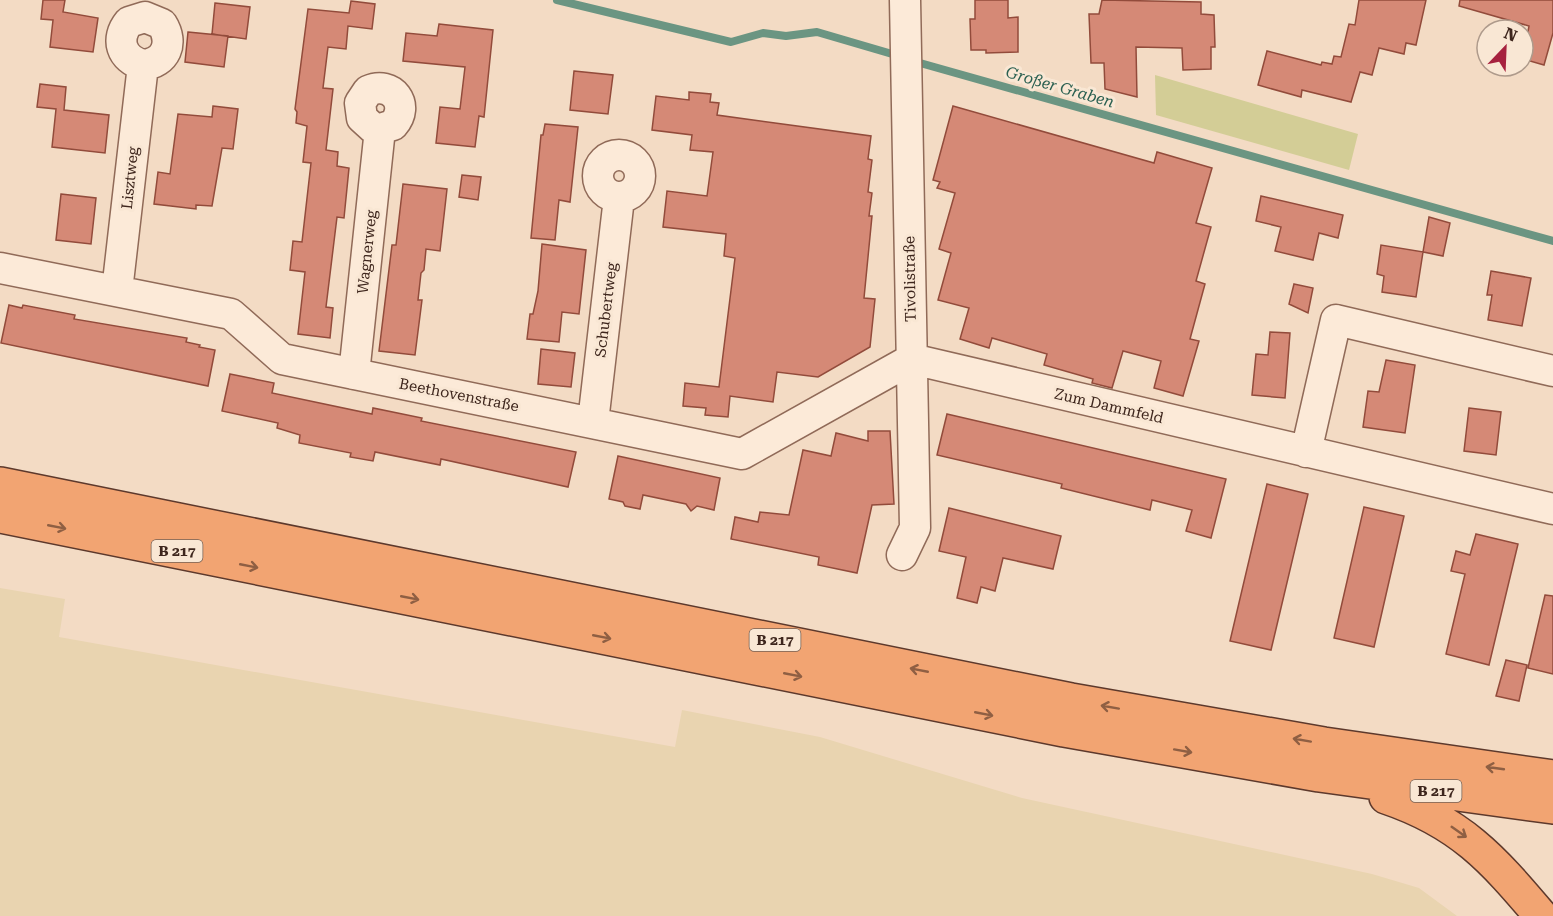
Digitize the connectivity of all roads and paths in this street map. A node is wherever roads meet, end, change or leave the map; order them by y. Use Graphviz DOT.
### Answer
graph roads {
  1 [pos="905,0"];
  2 [pos="142,65"];
  3 [pos="380,129"];
  4 [pos="619,198"];
  5 [pos="0,267"];
  6 [pos="117,291"];
  7 [pos="912,359"];
  8 [pos="1553,371"];
  9 [pos="354,374"];
  10 [pos="593,422"];
  11 [pos="1306,452"];
  12 [pos="0,484"];
  13 [pos="1553,509"];
  14 [pos="0,516"];
  15 [pos="902,555"];
  16 [pos="1319,775"];
  17 [pos="1553,777"];
  18 [pos="1553,807"];
  19 [pos="1541,916"];
  1 -- 7 [label="street, Tivolistraße"];
  2 -- 6 [label="street, Lisztweg"];
  3 -- 9 [label="street, Wagnerweg"];
  4 -- 10 [label="street, Schubertweg"];
  5 -- 6 [label="street, Beethovenstraße"];
  6 -- 9 [label="street, Beethovenstraße"];
  7 -- 10 [label="street, Beethovenstraße"];
  7 -- 11 [label="street, Zum Dammfeld"];
  7 -- 15 [label="street, Tivolistraße"];
  8 -- 11 [label="street"];
  9 -- 10 [label="street, Beethovenstraße"];
  11 -- 13 [label="street, Zum Dammfeld"];
  17 -- 12 [label="highway, B 217, one-way"];
  14 -- 16 [label="highway, B 217, one-way"];
  16 -- 18 [label="highway, B 217"];
  16 -- 19 [label="highway, one-way"];
}
